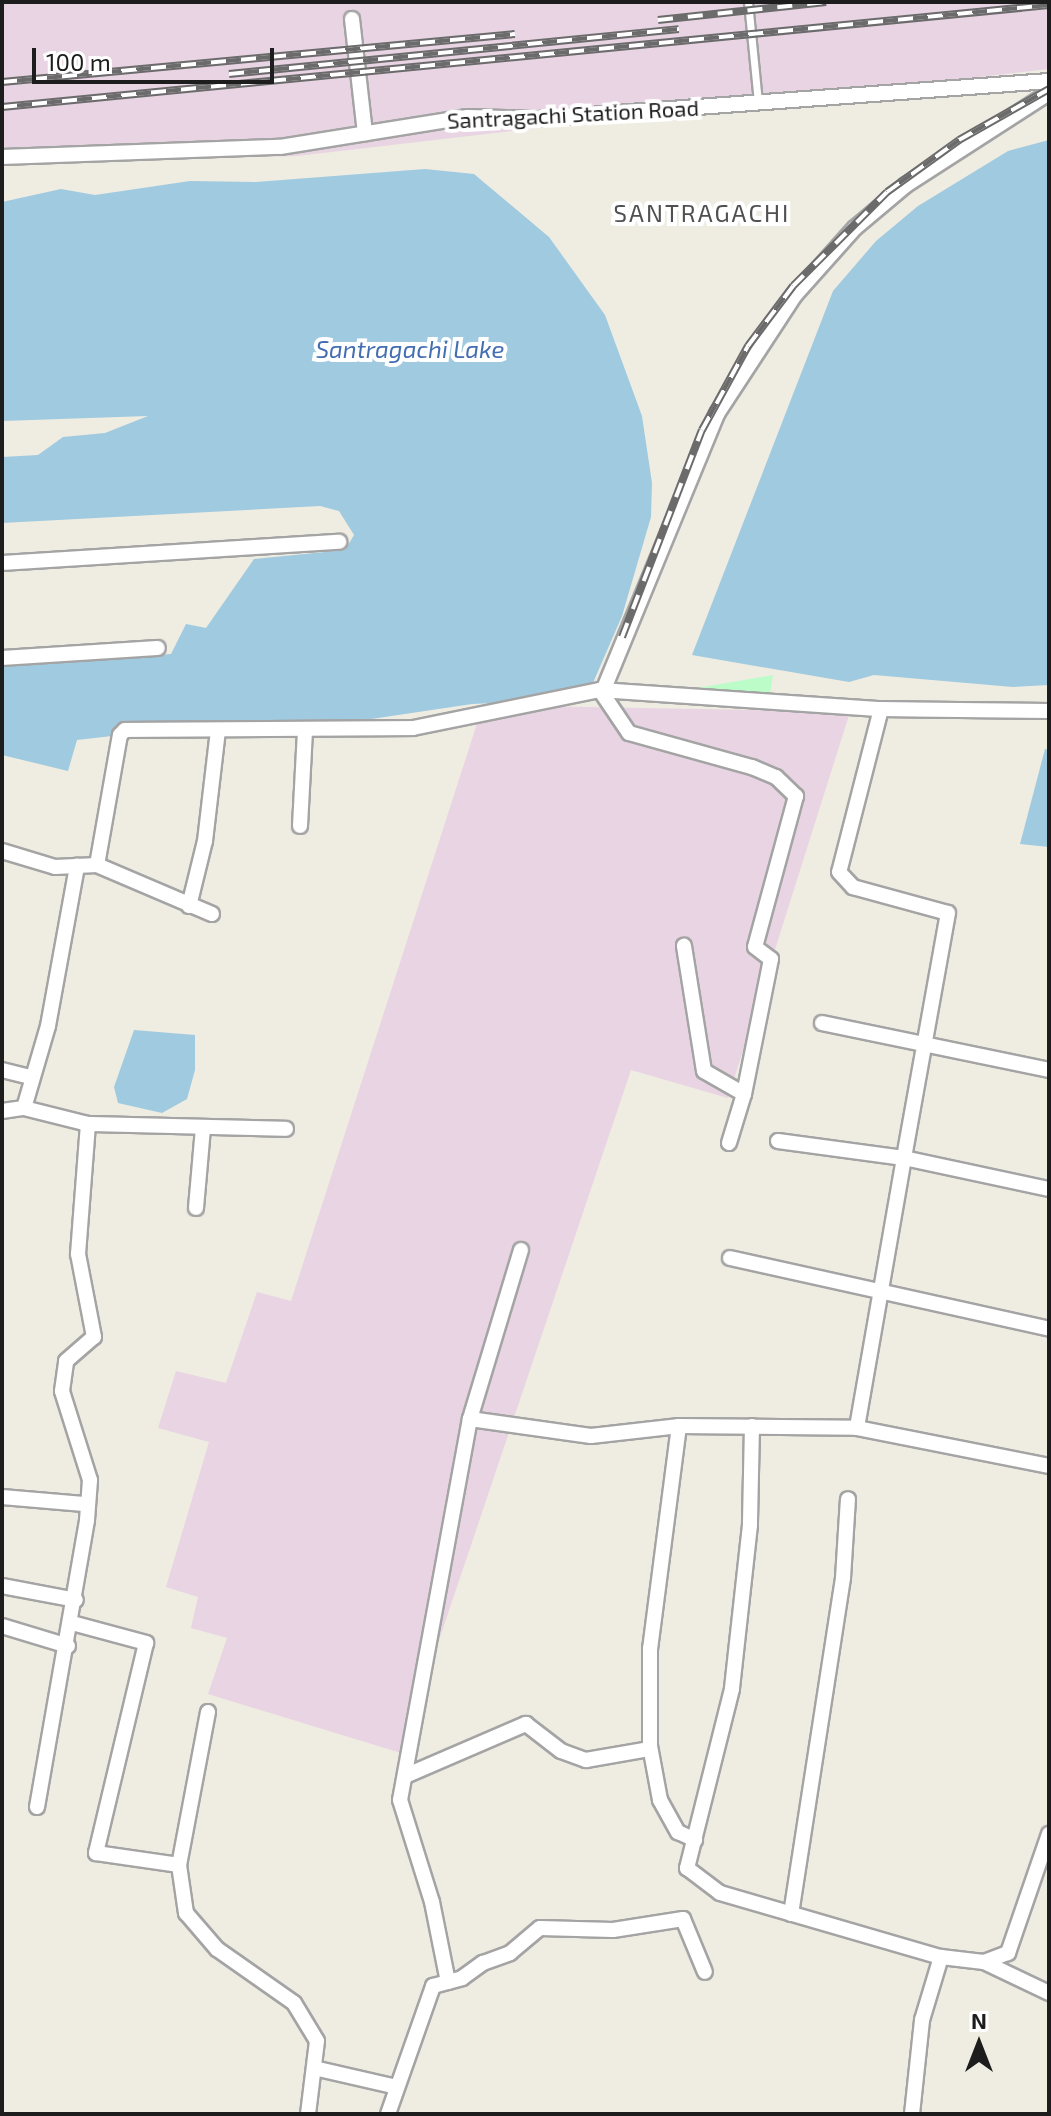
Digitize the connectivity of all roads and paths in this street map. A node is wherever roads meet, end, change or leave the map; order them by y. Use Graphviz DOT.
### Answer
graph roads {
  1 [pos="748,2"];
  2 [pos="352,19"];
  3 [pos="1049,81"];
  4 [pos="1049,93"];
  5 [pos="758,103"];
  6 [pos="365,133"];
  7 [pos="2,157"];
  8 [pos="339,542"];
  9 [pos="2,563"];
  10 [pos="158,648"];
  11 [pos="2,658"];
  12 [pos="602,691"];
  13 [pos="881,709"];
  14 [pos="1049,711"];
  15 [pos="218,731"];
  16 [pos="305,731"];
  17 [pos="300,826"];
  18 [pos="2,851"];
  19 [pos="97,865"];
  20 [pos="77,866"];
  21 [pos="189,906"];
  22 [pos="212,914"];
  23 [pos="684,946"];
  24 [pos="822,1023"];
  25 [pos="925,1042"];
  26 [pos="2,1070"];
  27 [pos="1049,1070"];
  28 [pos="30,1077"];
  29 [pos="744,1094"];
  30 [pos="24,1108"];
  31 [pos="2,1111"];
  32 [pos="88,1124"];
  33 [pos="203,1128"];
  34 [pos="286,1129"];
  35 [pos="778,1141"];
  36 [pos="729,1143"];
  37 [pos="904,1158"];
  38 [pos="1049,1189"];
  39 [pos="196,1208"];
  40 [pos="521,1250"];
  41 [pos="730,1258"];
  42 [pos="878,1291"];
  43 [pos="1049,1329"];
  44 [pos="470,1419"];
  45 [pos="679,1426"];
  46 [pos="752,1426"];
  47 [pos="857,1428"];
  48 [pos="1049,1466"];
  49 [pos="2,1497"];
  50 [pos="848,1499"];
  51 [pos="84,1504"];
  52 [pos="2,1586"];
  53 [pos="76,1600"];
  54 [pos="72,1623"];
  55 [pos="2,1626"];
  56 [pos="68,1646"];
  57 [pos="208,1712"];
  58 [pos="650,1749"];
  59 [pos="405,1776"];
  60 [pos="37,1807"];
  61 [pos="1049,1834"];
  62 [pos="695,1840"];
  63 [pos="179,1865"];
  64 [pos="791,1914"];
  65 [pos="941,1957"];
  66 [pos="984,1962"];
  67 [pos="705,1972"];
  68 [pos="448,1982"];
  69 [pos="1049,1993"];
  70 [pos="314,2068"];
  71 [pos="397,2087"];
  72 [pos="308,2114"];
  73 [pos="388,2114"];
  74 [pos="912,2114"];
  1 -- 5 [label="lane"];
  2 -- 6 [label="street"];
  3 -- 5 [label="street, Santragachi Station Road"];
  4 -- 12 [label="street"];
  5 -- 6 [label="street, Santragachi Station Road"];
  6 -- 7 [label="street, Santragachi Station Road"];
  8 -- 9 [label="street"];
  10 -- 11 [label="street"];
  12 -- 13 [label="street"];
  12 -- 16 [label="street"];
  12 -- 29 [label="street"];
  13 -- 14 [label="street"];
  13 -- 25 [label="street"];
  15 -- 16 [label="street"];
  15 -- 19 [label="street"];
  15 -- 21 [label="street"];
  16 -- 17 [label="street"];
  18 -- 20 [label="street"];
  19 -- 20 [label="street"];
  19 -- 21 [label="street"];
  20 -- 28 [label="street"];
  21 -- 22 [label="street"];
  23 -- 29 [label="street"];
  24 -- 25 [label="street"];
  25 -- 27 [label="street"];
  25 -- 37 [label="street"];
  26 -- 28 [label="street"];
  28 -- 30 [label="street"];
  29 -- 36 [label="street"];
  30 -- 31 [label="street"];
  30 -- 32 [label="street"];
  32 -- 33 [label="street"];
  32 -- 51 [label="street"];
  33 -- 34 [label="street"];
  33 -- 39 [label="street"];
  35 -- 37 [label="street"];
  37 -- 38 [label="street"];
  37 -- 42 [label="street"];
  40 -- 44 [label="street"];
  41 -- 42 [label="street"];
  42 -- 43 [label="street"];
  42 -- 47 [label="street"];
  44 -- 45 [label="street"];
  44 -- 59 [label="street"];
  45 -- 46 [label="street"];
  45 -- 58 [label="street"];
  46 -- 47 [label="street"];
  46 -- 62 [label="street"];
  47 -- 48 [label="street"];
  49 -- 51 [label="street"];
  50 -- 64 [label="street"];
  51 -- 53 [label="street"];
  52 -- 53 [label="street"];
  53 -- 54 [label="street"];
  54 -- 56 [label="street"];
  54 -- 63 [label="street"];
  55 -- 56 [label="street"];
  56 -- 60 [label="street"];
  57 -- 63 [label="street"];
  58 -- 59 [label="street"];
  58 -- 62 [label="street"];
  59 -- 68 [label="street"];
  61 -- 66 [label="street"];
  62 -- 64 [label="street"];
  63 -- 70 [label="street"];
  64 -- 65 [label="street"];
  65 -- 66 [label="street"];
  65 -- 74 [label="street"];
  66 -- 69 [label="street"];
  67 -- 68 [label="street"];
  68 -- 71 [label="street"];
  70 -- 71 [label="street"];
  70 -- 72 [label="street"];
  71 -- 73 [label="street"];
}
